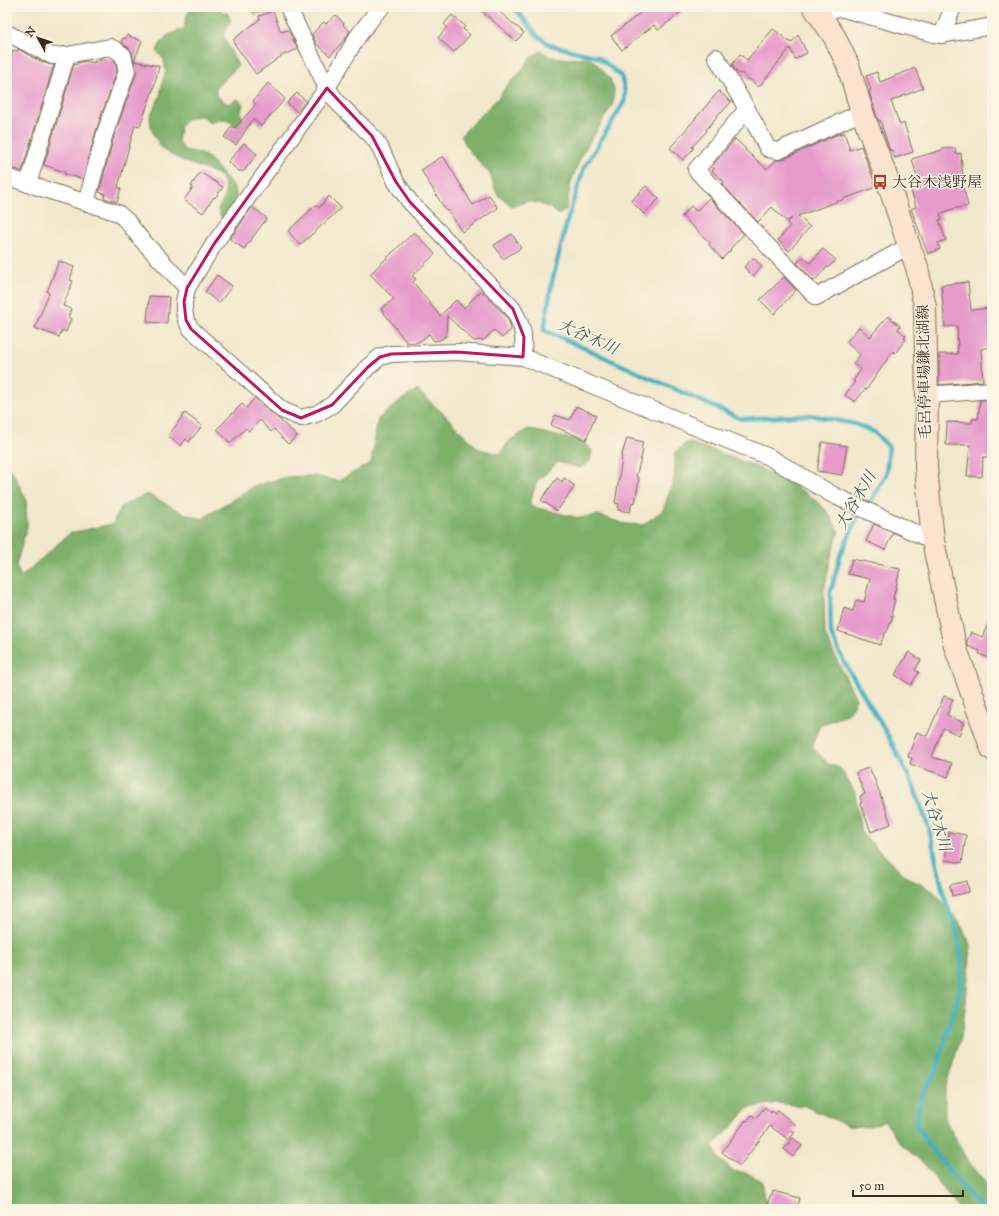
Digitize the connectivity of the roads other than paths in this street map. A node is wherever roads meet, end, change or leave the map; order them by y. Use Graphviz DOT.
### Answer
graph roads {
  1 [pos="288,7"];
  2 [pos="382,7"];
  3 [pos="953,7"];
  4 [pos="816,10"];
  5 [pos="992,26"];
  6 [pos="7,33"];
  7 [pos="942,34"];
  8 [pos="67,55"];
  9 [pos="716,57"];
  10 [pos="327,88"];
  11 [pos="747,109"];
  12 [pos="862,112"];
  13 [pos="7,177"];
  14 [pos="28,184"];
  15 [pos="86,203"];
  16 [pos="909,246"];
  17 [pos="187,288"];
  18 [pos="523,356"];
  19 [pos="992,390"];
  20 [pos="927,395"];
  21 [pos="933,541"];
  22 [pos="992,749"];
  1 -- 10 [label="street"];
  2 -- 10 [label="street"];
  3 -- 7 [label="street"];
  4 -- 7 [label="street"];
  4 -- 12 [label="main road, 毛呂停車場鎌北湖線"];
  5 -- 7 [label="street"];
  6 -- 8 [label="street"];
  8 -- 14 [label="street"];
  8 -- 15 [label="street"];
  9 -- 11 [label="street"];
  10 -- 17 [label="street"];
  10 -- 18 [label="street"];
  11 -- 12 [label="street"];
  11 -- 16 [label="street"];
  12 -- 16 [label="main road, 毛呂停車場鎌北湖線"];
  13 -- 14 [label="street"];
  14 -- 15 [label="street"];
  15 -- 17 [label="street"];
  16 -- 20 [label="main road, 毛呂停車場鎌北湖線"];
  17 -- 18 [label="street"];
  18 -- 21 [label="street"];
  19 -- 20 [label="street"];
  20 -- 21 [label="main road, 毛呂停車場鎌北湖線"];
  21 -- 22 [label="main road, 毛呂停車場鎌北湖線"];
}
